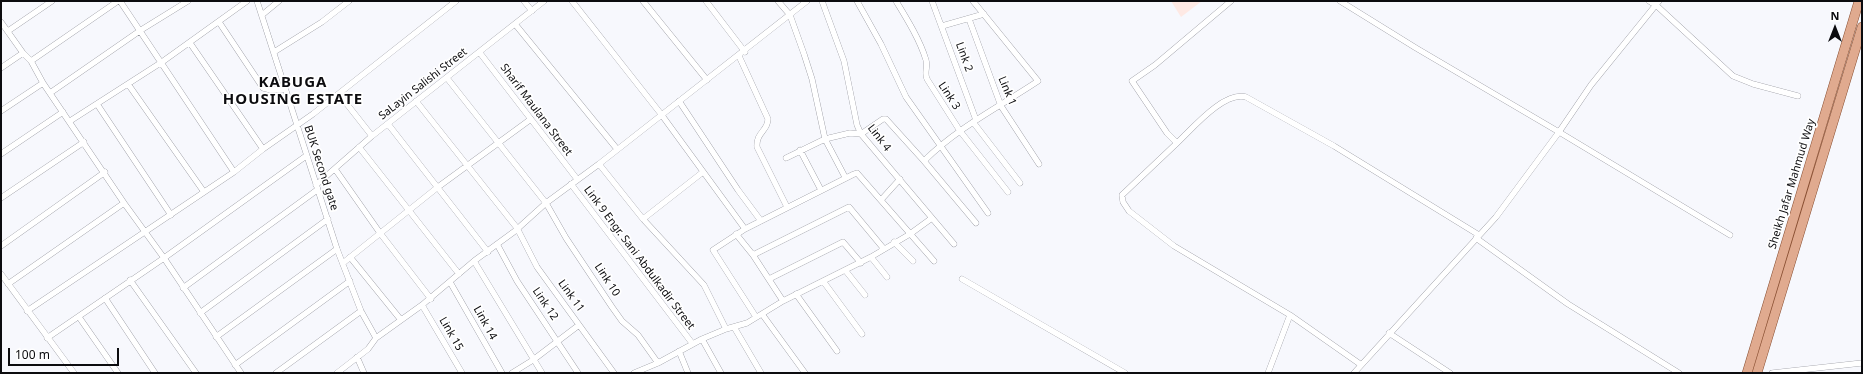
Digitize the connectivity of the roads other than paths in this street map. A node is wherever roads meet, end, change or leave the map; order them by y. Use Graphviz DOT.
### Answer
graph roads {
  1 [pos="52,1"];
  2 [pos="119,1"];
  3 [pos="188,1"];
  4 [pos="247,1"];
  5 [pos="257,1"];
  6 [pos="279,1"];
  7 [pos="349,1"];
  8 [pos="456,1"];
  9 [pos="524,1"];
  10 [pos="544,1"];
  11 [pos="572,1"];
  12 [pos="643,1"];
  13 [pos="706,1"];
  14 [pos="778,1"];
  15 [pos="808,1"];
  16 [pos="822,1"];
  17 [pos="857,1"];
  18 [pos="896,1"];
  19 [pos="932,1"];
  20 [pos="973,1"];
  21 [pos="1231,1"];
  22 [pos="1340,1"];
  23 [pos="1649,1"];
  24 [pos="1859,1"];
  25 [pos="1658,4"];
  26 [pos="532,11"];
  27 [pos="262,14"];
  28 [pos="984,14"];
  29 [pos="790,15"];
  30 [pos="969,19"];
  31 [pos="219,22"];
  32 [pos="1,23"];
  33 [pos="515,24"];
  34 [pos="942,26"];
  35 [pos="1862,27"];
  36 [pos="141,30"];
  37 [pos="8,31"];
  38 [pos="190,43"];
  39 [pos="274,52"];
  40 [pos="745,52"];
  41 [pos="23,53"];
  42 [pos="480,53"];
  43 [pos="740,56"];
  44 [pos="31,61"];
  45 [pos="162,62"];
  46 [pos="1,68"];
  47 [pos="447,78"];
  48 [pos="707,80"];
  49 [pos="43,83"];
  50 [pos="128,84"];
  51 [pos="285,89"];
  52 [pos="50,93"];
  53 [pos="339,94"];
  54 [pos="1798,96"];
  55 [pos="416,101"];
  56 [pos="679,101"];
  57 [pos="97,104"];
  58 [pos="1001,106"];
  59 [pos="1,111"];
  60 [pos="62,112"];
  61 [pos="661,114"];
  62 [pos="531,119"];
  63 [pos="975,121"];
  64 [pos="70,122"];
  65 [pos="388,124"];
  66 [pos="297,126"];
  67 [pos="960,131"];
  68 [pos="1559,132"];
  69 [pos="861,134"];
  70 [pos="372,136"];
  71 [pos="825,139"];
  72 [pos="84,142"];
  73 [pos="498,143"];
  74 [pos="1177,143"];
  75 [pos="940,146"];
  76 [pos="359,147"];
  77 [pos="263,149"];
  78 [pos="617,149"];
  79 [pos="800,150"];
  80 [pos="1,154"];
  81 [pos="306,156"];
  82 [pos="786,158"];
  83 [pos="924,161"];
  84 [pos="599,164"];
  85 [pos="1039,164"];
  86 [pos="468,165"];
  87 [pos="335,169"];
  88 [pos="105,172"];
  89 [pos="234,172"];
  90 [pos="703,172"];
  91 [pos="845,177"];
  92 [pos="577,179"];
  93 [pos="900,179"];
  94 [pos="571,184"];
  95 [pos="1020,184"];
  96 [pos="317,187"];
  97 [pos="438,187"];
  98 [pos="822,190"];
  99 [pos="204,192"];
  100 [pos="1008,192"];
  101 [pos="1,198"];
  102 [pos="881,200"];
  103 [pos="124,203"];
  104 [pos="546,203"];
  105 [pos="787,207"];
  106 [pos="409,212"];
  107 [pos="988,213"];
  108 [pos="171,215"];
  109 [pos="932,218"];
  110 [pos="328,219"];
  111 [pos="643,219"];
  112 [pos="761,221"];
  113 [pos="976,223"];
  114 [pos="517,228"];
  115 [pos="745,229"];
  116 [pos="145,231"];
  117 [pos="380,234"];
  118 [pos="736,234"];
  119 [pos="910,234"];
  120 [pos="1730,235"];
  121 [pos="1478,236"];
  122 [pos="894,242"];
  123 [pos="497,244"];
  124 [pos="954,244"];
  125 [pos="1,246"];
  126 [pos="337,249"];
  127 [pos="884,249"];
  128 [pos="488,252"];
  129 [pos="753,255"];
  130 [pos="350,257"];
  131 [pos="871,257"];
  132 [pos="164,258"];
  133 [pos="474,261"];
  134 [pos="913,261"];
  135 [pos="934,261"];
  136 [pos="343,263"];
  137 [pos="861,263"];
  138 [pos="845,270"];
  139 [pos="1,274"];
  140 [pos="459,274"];
  141 [pos="888,277"];
  142 [pos="769,279"];
  143 [pos="962,279"];
  144 [pos="130,280"];
  145 [pos="350,281"];
  146 [pos="823,281"];
  147 [pos="450,282"];
  148 [pos="8,284"];
  149 [pos="183,288"];
  150 [pos="796,294"];
  151 [pos="865,295"];
  152 [pos="105,298"];
  153 [pos="431,299"];
  154 [pos="782,301"];
  155 [pos="422,305"];
  156 [pos="27,310"];
  157 [pos="361,311"];
  158 [pos="200,313"];
  159 [pos="762,314"];
  160 [pos="1290,315"];
  161 [pos="78,316"];
  162 [pos="756,317"];
  163 [pos="401,320"];
  164 [pos="579,325"];
  165 [pos="734,327"];
  166 [pos="726,329"];
  167 [pos="1389,333"];
  168 [pos="862,334"];
  169 [pos="216,337"];
  170 [pos="47,338"];
  171 [pos="376,338"];
  172 [pos="702,339"];
  173 [pos="558,341"];
  174 [pos="692,343"];
  175 [pos="679,351"];
  176 [pos="837,351"];
  177 [pos="357,357"];
  178 [pos="533,360"];
  179 [pos="658,363"];
  180 [pos="1862,363"];
  181 [pos="1360,364"];
  182 [pos="235,365"];
  183 [pos="74,373"];
  184 [pos="118,373"];
  185 [pos="155,373"];
  186 [pos="196,373"];
  187 [pos="241,373"];
  188 [pos="276,373"];
  189 [pos="337,373"];
  190 [pos="364,373"];
  191 [pos="462,373"];
  192 [pos="502,373"];
  193 [pos="512,373"];
  194 [pos="542,373"];
  195 [pos="578,373"];
  196 [pos="614,373"];
  197 [pos="635,373"];
  198 [pos="688,373"];
  199 [pos="722,373"];
  200 [pos="761,373"];
  201 [pos="805,373"];
  202 [pos="1125,373"];
  203 [pos="1268,373"];
  204 [pos="1354,373"];
  205 [pos="1450,373"];
  206 [pos="1679,373"];
  207 [pos="1747,373"];
  208 [pos="1757,373"];
  209 [pos="1772,373"];
  1 -- 37 [label="street"];
  2 -- 36 [label="street"];
  2 -- 44 [label="street"];
  3 -- 36 [label="street"];
  4 -- 31 [label="street"];
  5 -- 27 [label="street, BUK Second gate"];
  6 -- 27 [label="street"];
  7 -- 39 [label="street"];
  8 -- 53 [label="street"];
  9 -- 26 [label="street"];
  10 -- 26 [label="street, SaLayin Salishi Street"];
  11 -- 61 [label="street"];
  12 -- 48 [label="street"];
  13 -- 40 [label="street"];
  14 -- 29 [label="street"];
  15 -- 29 [label="street"];
  16 -- 69 [label="street, Link 4"];
  17 -- 75 [label="street"];
  18 -- 67 [label="street, Link 3"];
  19 -- 34 [label="street, Link 2"];
  20 -- 28 [label="street"];
  21 -- 74 [label="street"];
  22 -- 68 [label="street"];
  23 -- 25 [label="street"];
  24 -- 207 [label="main road, Sheikh Jafar Mahmud Way"];
  25 -- 54 [label="street"];
  25 -- 68 [label="street"];
  26 -- 33 [label="street, SaLayin Salishi Street"];
  27 -- 39 [label="street, BUK Second gate"];
  28 -- 30 [label="street"];
  28 -- 58 [label="street"];
  29 -- 40 [label="street"];
  29 -- 71 [label="street"];
  30 -- 34 [label="street"];
  30 -- 58 [label="street, Link 1"];
  31 -- 38 [label="street"];
  31 -- 51 [label="street"];
  32 -- 37 [label="street"];
  33 -- 42 [label="street, SaLayin Salishi Street"];
  33 -- 78 [label="street"];
  34 -- 63 [label="street, Link 2"];
  35 -- 208 [label="main road, Sheikh Jafar Mahmud Way"];
  36 -- 45 [label="street"];
  36 -- 52 [label="street"];
  37 -- 41 [label="street"];
  38 -- 45 [label="street"];
  38 -- 77 [label="street"];
  39 -- 51 [label="street, BUK Second gate"];
  40 -- 43 [label="street"];
  41 -- 44 [label="street"];
  41 -- 46 [label="street"];
  42 -- 47 [label="street, SaLayin Salishi Street"];
  42 -- 62 [label="street, Sharif Maulana Street"];
  43 -- 48 [label="street"];
  43 -- 105 [label="street"];
  44 -- 49 [label="street"];
  45 -- 50 [label="street"];
  45 -- 89 [label="street"];
  47 -- 55 [label="street, SaLayin Salishi Street"];
  47 -- 73 [label="street, Link 10"];
  48 -- 56 [label="street"];
  49 -- 52 [label="street"];
  49 -- 59 [label="street"];
  50 -- 57 [label="street"];
  50 -- 99 [label="street"];
  51 -- 66 [label="street, BUK Second gate"];
  52 -- 60 [label="street"];
  53 -- 66 [label="street"];
  53 -- 70 [label="street"];
  55 -- 65 [label="street, SaLayin Salishi Street"];
  55 -- 86 [label="street, Link 11"];
  56 -- 61 [label="street"];
  56 -- 112 [label="street"];
  57 -- 64 [label="street"];
  57 -- 108 [label="street"];
  58 -- 63 [label="street"];
  58 -- 85 [label="street, Link 1"];
  60 -- 64 [label="street"];
  60 -- 80 [label="street"];
  61 -- 78 [label="street"];
  61 -- 90 [label="street"];
  61 -- 115 [label="street"];
  62 -- 73 [label="street"];
  62 -- 92 [label="street, Sharif Maulana Street"];
  63 -- 67 [label="street"];
  63 -- 95 [label="street, Link 2"];
  64 -- 72 [label="street"];
  65 -- 70 [label="street, SaLayin Salishi Street"];
  65 -- 97 [label="street"];
  66 -- 77 [label="street"];
  66 -- 81 [label="street, BUK Second gate"];
  67 -- 75 [label="street"];
  67 -- 100 [label="street, Link 3"];
  68 -- 120 [label="street"];
  68 -- 121 [label="street"];
  69 -- 71 [label="street"];
  69 -- 83 [label="street"];
  69 -- 93 [label="street, Link 4"];
  70 -- 76 [label="street, SaLayin Salishi Street"];
  71 -- 79 [label="street"];
  71 -- 91 [label="street"];
  72 -- 88 [label="street"];
  72 -- 101 [label="street"];
  73 -- 86 [label="street"];
  73 -- 104 [label="street, Link 10"];
  74 -- 121 [label="street"];
  74 -- 160 [label="street"];
  75 -- 83 [label="street"];
  75 -- 107 [label="street"];
  76 -- 87 [label="street, SaLayin Salishi Street"];
  76 -- 106 [label="street"];
  77 -- 89 [label="street"];
  78 -- 84 [label="street"];
  79 -- 82 [label="street"];
  79 -- 98 [label="street"];
  81 -- 96 [label="street, BUK Second gate"];
  81 -- 132 [label="street"];
  83 -- 113 [label="street"];
  84 -- 92 [label="street"];
  84 -- 111 [label="street"];
  86 -- 97 [label="street"];
  86 -- 114 [label="street, Link 11"];
  87 -- 96 [label="street, SaLayin Salishi Street"];
  87 -- 117 [label="street"];
  88 -- 103 [label="street"];
  88 -- 125 [label="street"];
  89 -- 99 [label="street"];
  90 -- 111 [label="street"];
  90 -- 115 [label="street"];
  91 -- 98 [label="street"];
  91 -- 102 [label="street"];
  92 -- 94 [label="street"];
  93 -- 102 [label="street"];
  93 -- 109 [label="street, Link 4"];
  94 -- 104 [label="street"];
  94 -- 174 [label="street, Link 9 Engr. Sani Abdulkadir Street"];
  96 -- 110 [label="street, BUK Second gate"];
  96 -- 149 [label="street, SaLayin Salishi Street"];
  97 -- 106 [label="street"];
  97 -- 128 [label="street"];
  98 -- 105 [label="street"];
  99 -- 108 [label="street"];
  102 -- 119 [label="street"];
  103 -- 116 [label="street"];
  103 -- 148 [label="street"];
  104 -- 114 [label="street"];
  104 -- 179 [label="street, Link 10"];
  105 -- 112 [label="street"];
  106 -- 117 [label="street"];
  106 -- 140 [label="street"];
  108 -- 116 [label="street"];
  109 -- 119 [label="street"];
  109 -- 124 [label="street, Link 4"];
  110 -- 126 [label="street, BUK Second gate"];
  110 -- 158 [label="street"];
  111 -- 166 [label="street"];
  112 -- 115 [label="street"];
  114 -- 123 [label="street"];
  114 -- 164 [label="street, Link 11"];
  115 -- 118 [label="street"];
  116 -- 132 [label="street"];
  116 -- 156 [label="street"];
  117 -- 130 [label="street"];
  117 -- 153 [label="street"];
  118 -- 129 [label="street"];
  118 -- 162 [label="street"];
  119 -- 122 [label="street"];
  119 -- 135 [label="street"];
  121 -- 167 [label="street"];
  121 -- 206 [label="street"];
  122 -- 127 [label="street"];
  122 -- 134 [label="street"];
  123 -- 128 [label="street"];
  123 -- 173 [label="street, Link 12"];
  126 -- 136 [label="street, BUK Second gate"];
  126 -- 169 [label="street"];
  127 -- 129 [label="street"];
  127 -- 131 [label="street"];
  128 -- 133 [label="street"];
  129 -- 142 [label="street"];
  130 -- 136 [label="street"];
  130 -- 163 [label="street"];
  131 -- 137 [label="street"];
  131 -- 141 [label="street"];
  132 -- 144 [label="street"];
  132 -- 149 [label="street"];
  133 -- 140 [label="street"];
  133 -- 178 [label="street"];
  136 -- 145 [label="street, BUK Second gate"];
  137 -- 138 [label="street"];
  137 -- 142 [label="street"];
  138 -- 146 [label="street"];
  138 -- 151 [label="street"];
  139 -- 148 [label="street"];
  140 -- 147 [label="street"];
  142 -- 154 [label="street"];
  143 -- 202 [label="street"];
  144 -- 152 [label="street"];
  144 -- 186 [label="street"];
  145 -- 157 [label="street, BUK Second gate"];
  145 -- 182 [label="street"];
  146 -- 150 [label="street"];
  146 -- 168 [label="street"];
  147 -- 153 [label="street"];
  147 -- 192 [label="street, Link 14"];
  148 -- 156 [label="street"];
  149 -- 158 [label="street"];
  150 -- 154 [label="street"];
  150 -- 176 [label="street"];
  152 -- 161 [label="street"];
  152 -- 185 [label="street"];
  153 -- 155 [label="street"];
  154 -- 159 [label="street"];
  155 -- 163 [label="street"];
  155 -- 191 [label="street, Link 15"];
  156 -- 170 [label="street"];
  157 -- 171 [label="street, BUK Second gate"];
  157 -- 188 [label="street"];
  158 -- 169 [label="street"];
  159 -- 162 [label="street"];
  159 -- 201 [label="street"];
  160 -- 181 [label="street"];
  160 -- 203 [label="street"];
  161 -- 170 [label="street"];
  161 -- 184 [label="street"];
  162 -- 165 [label="street"];
  163 -- 171 [label="street"];
  164 -- 173 [label="street"];
  164 -- 196 [label="street, Link 11"];
  165 -- 166 [label="street"];
  165 -- 200 [label="street"];
  166 -- 172 [label="street"];
  167 -- 181 [label="street"];
  167 -- 205 [label="street"];
  169 -- 182 [label="street"];
  170 -- 183 [label="street"];
  171 -- 177 [label="street"];
  172 -- 174 [label="street"];
  172 -- 199 [label="street"];
  173 -- 178 [label="street"];
  173 -- 195 [label="street, Link 12"];
  174 -- 175 [label="street"];
  175 -- 179 [label="street"];
  175 -- 198 [label="street"];
  177 -- 189 [label="street"];
  177 -- 190 [label="street"];
  178 -- 193 [label="street"];
  178 -- 194 [label="street"];
  179 -- 197 [label="street"];
  180 -- 209 [label="street"];
  181 -- 204 [label="street"];
  182 -- 187 [label="street"];
}
